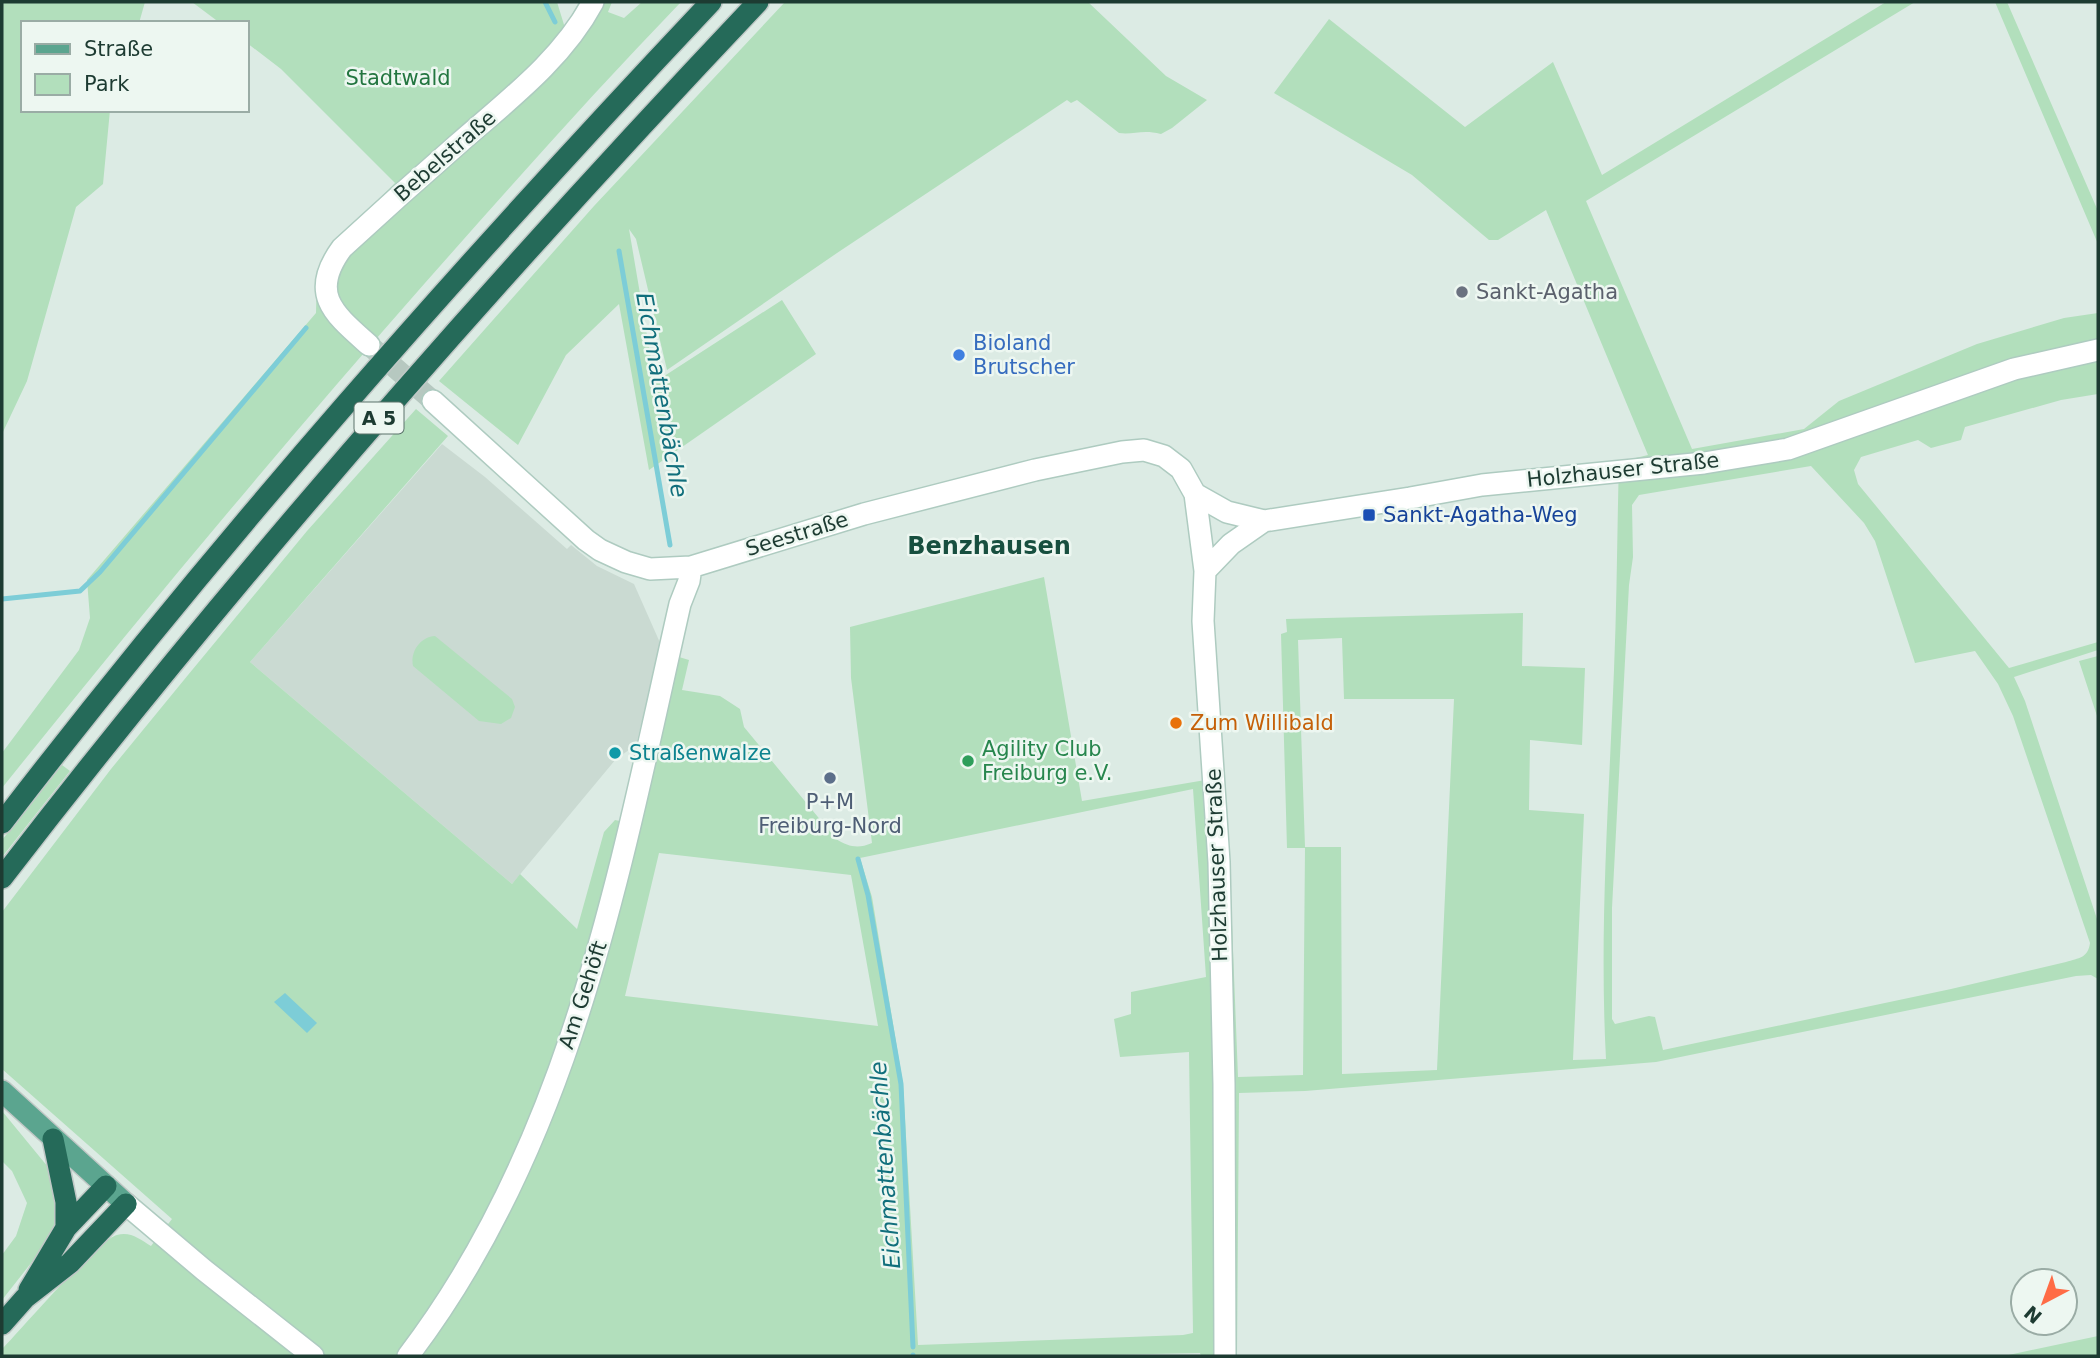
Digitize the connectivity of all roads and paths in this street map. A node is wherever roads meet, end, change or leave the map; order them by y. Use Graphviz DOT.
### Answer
graph roads {
  1 [pos="593,2"];
  2 [pos="711,2"];
  3 [pos="758,2"];
  4 [pos="369,345"];
  5 [pos="2098,351"];
  6 [pos="433,401"];
  7 [pos="1195,494"];
  8 [pos="1264,521"];
  9 [pos="691,567"];
  10 [pos="663,569"];
  11 [pos="1205,571"];
  12 [pos="680,604"];
  13 [pos="2,823"];
  14 [pos="2,878"];
  15 [pos="2,1091"];
  16 [pos="53,1139"];
  17 [pos="106,1186"];
  18 [pos="126,1203"];
  19 [pos="66,1228"];
  20 [pos="25,1298"];
  21 [pos="2,1324"];
  22 [pos="313,1356"];
  23 [pos="408,1356"];
  24 [pos="1225,1356"];
  1 -- 4 [label="street, Bebelstraße"];
  2 -- 13 [label="highway, A 5"];
  3 -- 14 [label="highway, A 5"];
  5 -- 8 [label="street, Holzhauser Straße"];
  6 -- 10 [label="street, Seestraße"];
  7 -- 8 [label="street, Seestraße"];
  7 -- 9 [label="street, Seestraße"];
  7 -- 11 [label="street, Seestraße"];
  8 -- 11 [label="street, Holzhauser Straße"];
  9 -- 10 [label="street, Seestraße"];
  9 -- 12 [label="street, Am Gehöft"];
  10 -- 12 [label="street"];
  11 -- 24 [label="street, Holzhauser Straße"];
  12 -- 23 [label="street, Am Gehöft"];
  15 -- 16 [label="main road"];
  16 -- 17 [label="main road"];
  16 -- 19 [label="highway"];
  17 -- 18 [label="main road"];
  17 -- 19 [label="highway"];
  18 -- 20 [label="highway"];
  18 -- 22 [label="street"];
  19 -- 20 [label="highway"];
  20 -- 21 [label="highway"];
}
